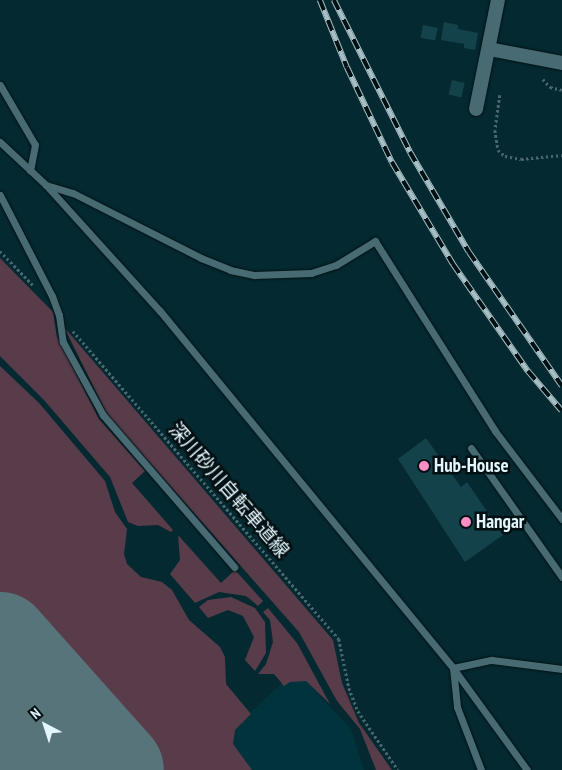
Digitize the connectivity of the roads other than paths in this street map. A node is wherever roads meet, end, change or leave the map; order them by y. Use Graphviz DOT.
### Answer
graph roads {
  1 [pos="498,0"];
  2 [pos="488,49"];
  3 [pos="562,64"];
  4 [pos="0,85"];
  5 [pos="476,109"];
  6 [pos="0,142"];
  7 [pos="30,171"];
  8 [pos="46,185"];
  9 [pos="0,195"];
  10 [pos="471,448"];
  11 [pos="562,519"];
  12 [pos="234,567"];
  13 [pos="562,576"];
  14 [pos="453,668"];
  15 [pos="562,669"];
  16 [pos="481,770"];
  17 [pos="528,770"];
  1 -- 2 [label="street"];
  2 -- 3 [label="street"];
  2 -- 5 [label="street"];
  4 -- 7 [label="lane"];
  6 -- 7 [label="lane"];
  7 -- 8 [label="lane"];
  8 -- 11 [label="lane"];
  8 -- 14 [label="lane"];
  9 -- 12 [label="lane"];
  10 -- 13 [label="lane"];
  14 -- 15 [label="lane"];
  14 -- 16 [label="lane"];
  14 -- 17 [label="lane"];
}
